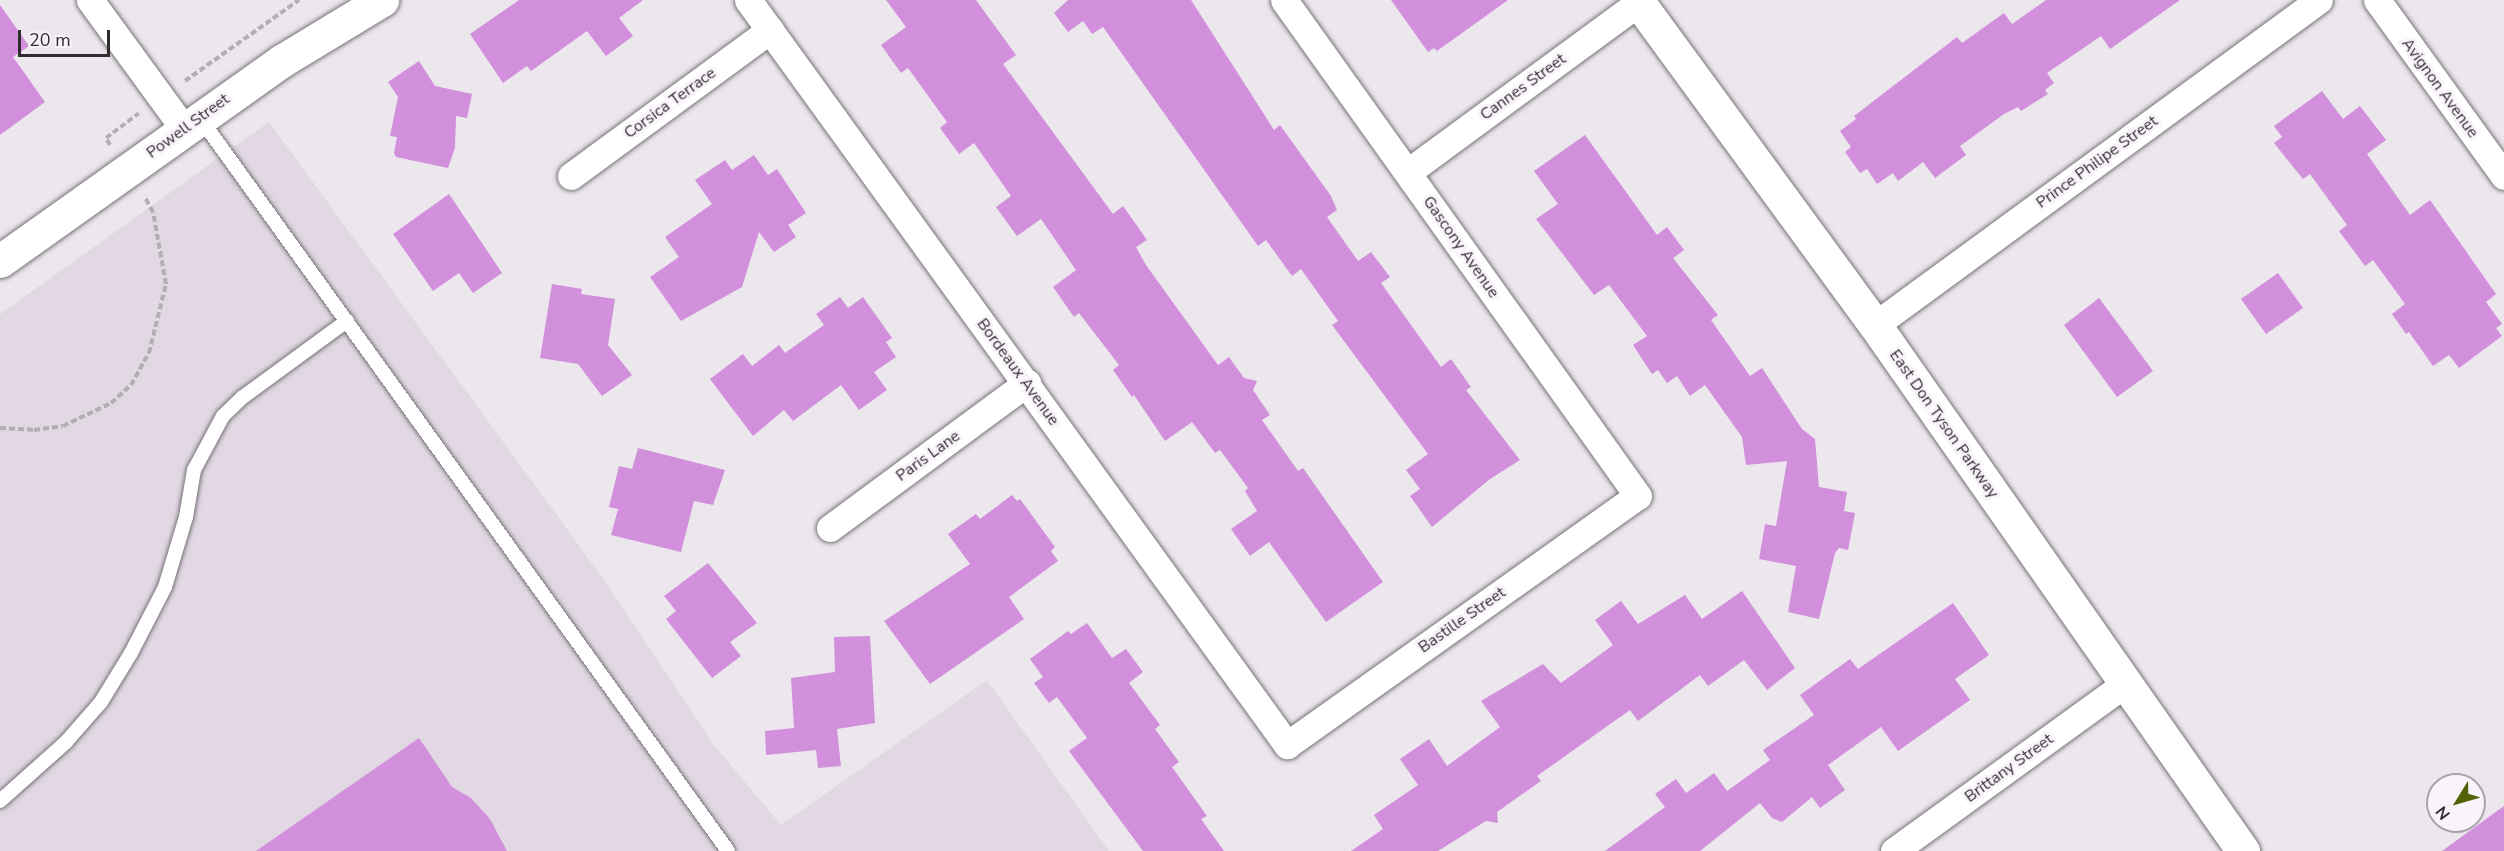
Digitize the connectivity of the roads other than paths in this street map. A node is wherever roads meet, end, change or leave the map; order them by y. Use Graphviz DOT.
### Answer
graph roads {
  1 [pos="90,0"];
  2 [pos="382,0"];
  3 [pos="748,0"];
  4 [pos="1284,0"];
  5 [pos="2319,0"];
  6 [pos="2377,0"];
  7 [pos="1636,1"];
  8 [pos="770,30"];
  9 [pos="192,124"];
  10 [pos="1408,172"];
  11 [pos="571,176"];
  12 [pos="2504,176"];
  13 [pos="0,261"];
  14 [pos="347,321"];
  15 [pos="1875,325"];
  16 [pos="1027,383"];
  17 [pos="1638,496"];
  18 [pos="830,528"];
  19 [pos="2125,684"];
  20 [pos="1287,745"];
  21 [pos="0,801"];
  22 [pos="728,851"];
  23 [pos="1894,851"];
  24 [pos="2243,851"];
  1 -- 9 [label="street"];
  2 -- 9 [label="main road, Powell Street"];
  3 -- 8 [label="street, Bordeaux Avenue"];
  4 -- 10 [label="street, Gascony Avenue"];
  5 -- 15 [label="street, Prince Philipe Street"];
  6 -- 12 [label="street, Avignon Avenue"];
  7 -- 10 [label="street, Cannes Street"];
  7 -- 15 [label="main road, East Don Tyson Parkway"];
  8 -- 11 [label="street, Corsica Terrace"];
  8 -- 16 [label="street, Bordeaux Avenue"];
  9 -- 13 [label="main road, Powell Street"];
  9 -- 14 [label="lane"];
  10 -- 17 [label="street, Gascony Avenue"];
  14 -- 21 [label="lane"];
  14 -- 22 [label="lane"];
  15 -- 19 [label="main road, East Don Tyson Parkway"];
  16 -- 18 [label="street, Paris Lane"];
  16 -- 20 [label="street, Bordeaux Avenue"];
  17 -- 20 [label="street, Bastille Street"];
  19 -- 23 [label="street, Brittany Street"];
  19 -- 24 [label="main road, East Don Tyson Parkway"];
}
